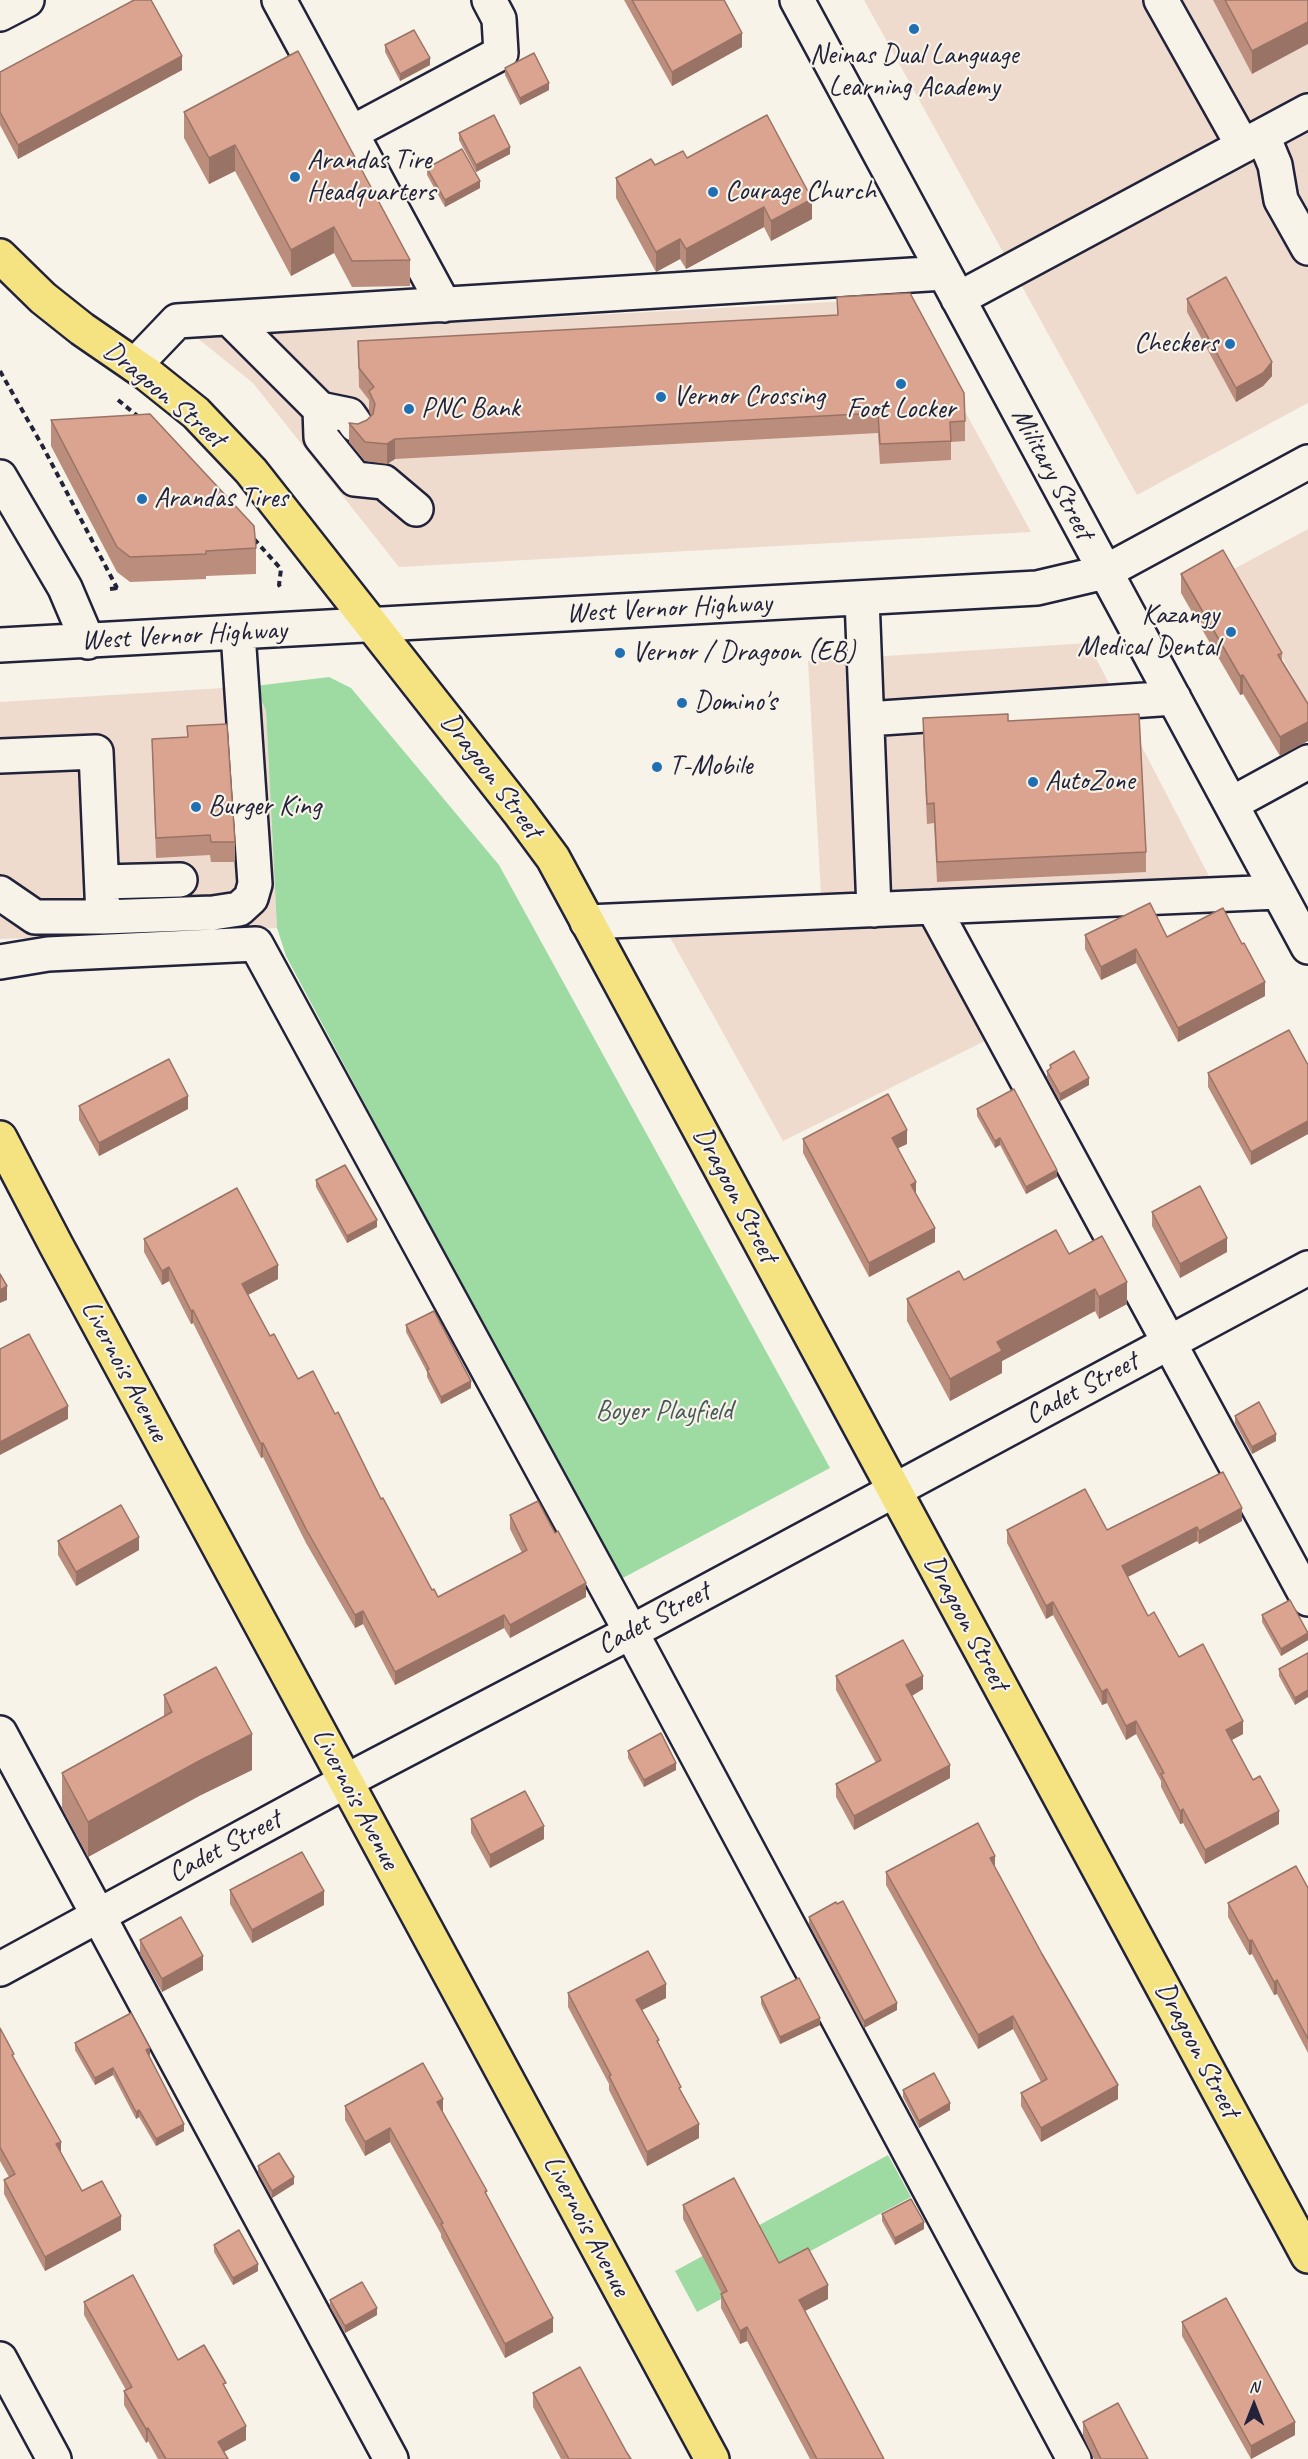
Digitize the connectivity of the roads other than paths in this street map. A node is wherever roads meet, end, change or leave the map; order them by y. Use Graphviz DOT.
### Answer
graph roads {
  1 [pos="27,0"];
  2 [pos="279,0"];
  3 [pos="489,0"];
  4 [pos="797,0"];
  5 [pos="1161,0"];
  6 [pos="0,15"];
  7 [pos="1308,111"];
  8 [pos="351,133"];
  9 [pos="1253,141"];
  10 [pos="1308,248"];
  11 [pos="0,256"];
  12 [pos="951,286"];
  13 [pos="444,305"];
  14 [pos="229,318"];
  15 [pos="135,365"];
  16 [pos="320,409"];
  17 [pos="356,425"];
  18 [pos="1308,462"];
  19 [pos="0,477"];
  20 [pos="416,509"];
  21 [pos="1105,572"];
  22 [pos="862,598"];
  23 [pos="374,626"];
  24 [pos="238,633"];
  25 [pos="88,642"];
  26 [pos="0,645"];
  27 [pos="1174,698"];
  28 [pos="867,719"];
  29 [pos="0,756"];
  30 [pos="1308,762"];
  31 [pos="1231,804"];
  32 [pos="180,880"];
  33 [pos="102,882"];
  34 [pos="1278,892"];
  35 [pos="0,893"];
  36 [pos="933,907"];
  37 [pos="874,910"];
  38 [pos="104,917"];
  39 [pos="587,922"];
  40 [pos="1308,947"];
  41 [pos="0,962"];
  42 [pos="0,1138"];
  43 [pos="1308,1268"];
  44 [pos="1170,1342"];
  45 [pos="895,1490"];
  46 [pos="1308,1599"];
  47 [pos="631,1632"];
  48 [pos="0,1733"];
  49 [pos="346,1781"];
  50 [pos="98,1916"];
  51 [pos="0,1970"];
  52 [pos="1308,2256"];
  53 [pos="0,2359"];
  54 [pos="54,2459"];
  55 [pos="391,2459"];
  56 [pos="712,2459"];
  57 [pos="1074,2459"];
  1 -- 6 [label="street"];
  2 -- 8 [label="street"];
  3 -- 8 [label="street"];
  4 -- 12 [label="street, Military Street"];
  5 -- 9 [label="street"];
  7 -- 9 [label="street"];
  8 -- 13 [label="street"];
  9 -- 10 [label="street"];
  9 -- 12 [label="street"];
  11 -- 15 [label="main road, Dragoon Street"];
  12 -- 13 [label="street"];
  12 -- 21 [label="street, Military Street"];
  13 -- 14 [label="street"];
  14 -- 15 [label="street"];
  14 -- 16 [label="street"];
  15 -- 23 [label="main road, Dragoon Street"];
  16 -- 17 [label="street"];
  16 -- 20 [label="street"];
  18 -- 21 [label="street, West Vernor Highway"];
  19 -- 25 [label="street"];
  21 -- 22 [label="street, West Vernor Highway"];
  21 -- 27 [label="street, Military Street"];
  22 -- 23 [label="street, West Vernor Highway"];
  22 -- 28 [label="street"];
  23 -- 24 [label="street, West Vernor Highway"];
  23 -- 39 [label="main road, Dragoon Street"];
  24 -- 25 [label="street, West Vernor Highway"];
  24 -- 38 [label="street"];
  25 -- 26 [label="street, West Vernor Highway"];
  27 -- 28 [label="street"];
  27 -- 31 [label="street, Military Street"];
  28 -- 37 [label="street"];
  29 -- 33 [label="street"];
  30 -- 31 [label="street"];
  31 -- 34 [label="street, Military Street"];
  32 -- 33 [label="street"];
  33 -- 38 [label="street"];
  34 -- 36 [label="street"];
  34 -- 40 [label="street, Military Street"];
  35 -- 38 [label="street"];
  36 -- 37 [label="street"];
  36 -- 44 [label="street"];
  37 -- 39 [label="street"];
  39 -- 45 [label="main road, Dragoon Street"];
  41 -- 47 [label="street"];
  42 -- 49 [label="main road, Livernois Avenue"];
  43 -- 44 [label="street, Cadet Street"];
  44 -- 45 [label="street, Cadet Street"];
  44 -- 46 [label="street"];
  45 -- 47 [label="street, Cadet Street"];
  45 -- 52 [label="main road, Dragoon Street"];
  47 -- 49 [label="street, Cadet Street"];
  47 -- 57 [label="street"];
  48 -- 50 [label="street"];
  49 -- 50 [label="street, Cadet Street"];
  49 -- 56 [label="main road, Livernois Avenue"];
  50 -- 51 [label="street, Cadet Street"];
  50 -- 55 [label="street"];
  53 -- 54 [label="street"];
}
